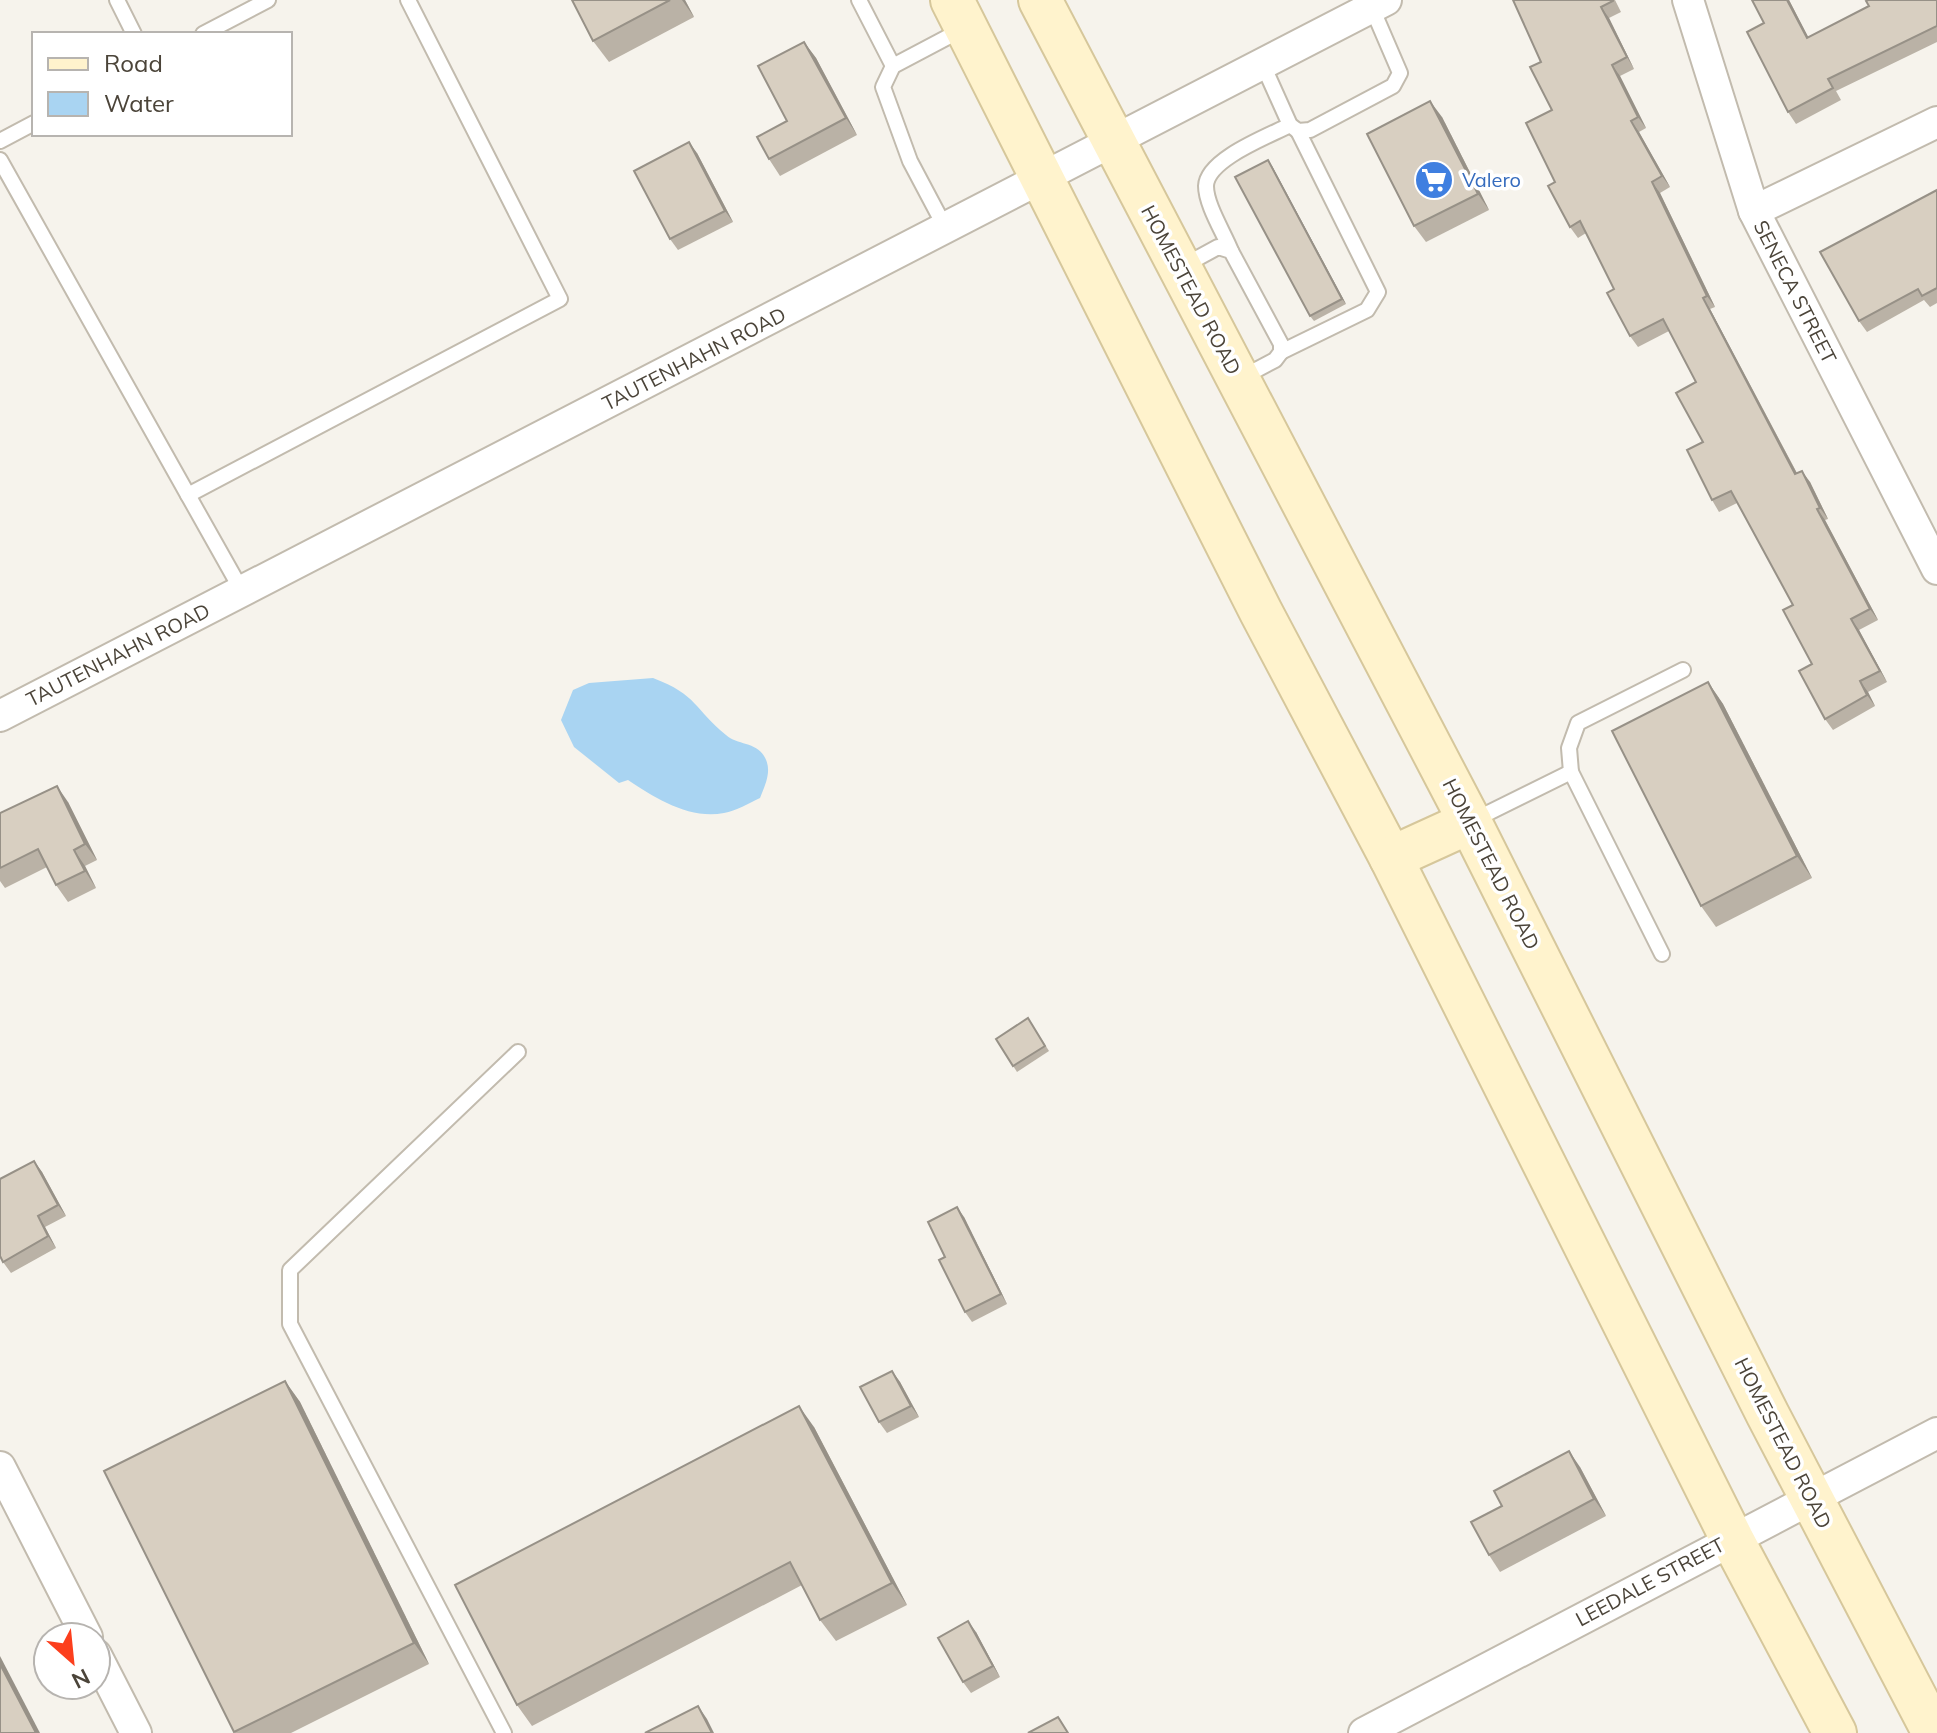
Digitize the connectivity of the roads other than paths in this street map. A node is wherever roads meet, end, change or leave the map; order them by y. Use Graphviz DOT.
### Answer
graph roads {
  1 [pos="117,0"];
  2 [pos="268,0"];
  3 [pos="408,0"];
  4 [pos="859,0"];
  5 [pos="1040,0"];
  6 [pos="1688,0"];
  7 [pos="1367,6"];
  8 [pos="959,14"];
  9 [pos="133,32"];
  10 [pos="207,32"];
  11 [pos="1263,65"];
  12 [pos="893,66"];
  13 [pos="1937,122"];
  14 [pos="32,124"];
  15 [pos="1294,128"];
  16 [pos="0,141"];
  17 [pos="1113,143"];
  18 [pos="0,160"];
  19 [pos="1044,179"];
  20 [pos="1754,211"];
  21 [pos="946,230"];
  22 [pos="1231,251"];
  23 [pos="1179,268"];
  24 [pos="1281,352"];
  25 [pos="1238,380"];
  26 [pos="188,495"];
  27 [pos="1937,569"];
  28 [pos="242,591"];
  29 [pos="1683,670"];
  30 [pos="0,716"];
  31 [pos="1571,772"];
  32 [pos="1470,822"];
  33 [pos="1391,858"];
  34 [pos="1662,954"];
  35 [pos="518,1052"];
  36 [pos="1937,1433"];
  37 [pos="0,1467"];
  38 [pos="1811,1498"];
  39 [pos="1732,1539"];
  40 [pos="79,1621"];
  41 [pos="112,1686"];
  42 [pos="1374,1731"];
  43 [pos="136,1733"];
  44 [pos="504,1733"];
  45 [pos="1835,1733"];
  46 [pos="1934,1733"];
  1 -- 9 [label="lane"];
  2 -- 10 [label="lane"];
  3 -- 26 [label="lane"];
  4 -- 12 [label="lane"];
  5 -- 17 [label="main road, HOMESTEAD ROAD"];
  6 -- 20 [label="street, SENECA STREET"];
  7 -- 11 [label="street, TAUTENHAHN ROAD"];
  7 -- 15 [label="lane"];
  8 -- 12 [label="lane"];
  8 -- 19 [label="main road"];
  11 -- 15 [label="lane"];
  11 -- 17 [label="street, TAUTENHAHN ROAD"];
  12 -- 21 [label="lane"];
  13 -- 20 [label="street"];
  14 -- 16 [label="lane"];
  15 -- 22 [label="lane"];
  15 -- 24 [label="lane"];
  17 -- 19 [label="street, TAUTENHAHN ROAD"];
  17 -- 23 [label="main road, HOMESTEAD ROAD"];
  18 -- 26 [label="lane"];
  19 -- 21 [label="street, TAUTENHAHN ROAD"];
  19 -- 33 [label="main road"];
  20 -- 27 [label="street, SENECA STREET"];
  21 -- 28 [label="street, TAUTENHAHN ROAD"];
  22 -- 23 [label="lane"];
  22 -- 24 [label="lane"];
  23 -- 25 [label="main road, HOMESTEAD ROAD"];
  24 -- 25 [label="lane"];
  25 -- 32 [label="main road, HOMESTEAD ROAD"];
  26 -- 28 [label="lane"];
  28 -- 30 [label="street, TAUTENHAHN ROAD"];
  29 -- 31 [label="lane"];
  31 -- 32 [label="lane"];
  31 -- 34 [label="lane"];
  32 -- 33 [label="main road"];
  32 -- 38 [label="main road, HOMESTEAD ROAD"];
  33 -- 39 [label="main road"];
  35 -- 44 [label="lane"];
  36 -- 38 [label="street, LEEDALE STREET"];
  37 -- 40 [label="street"];
  38 -- 39 [label="street, LEEDALE STREET"];
  38 -- 46 [label="main road, HOMESTEAD ROAD"];
  39 -- 42 [label="street, LEEDALE STREET"];
  39 -- 45 [label="main road"];
  41 -- 43 [label="street"];
}
